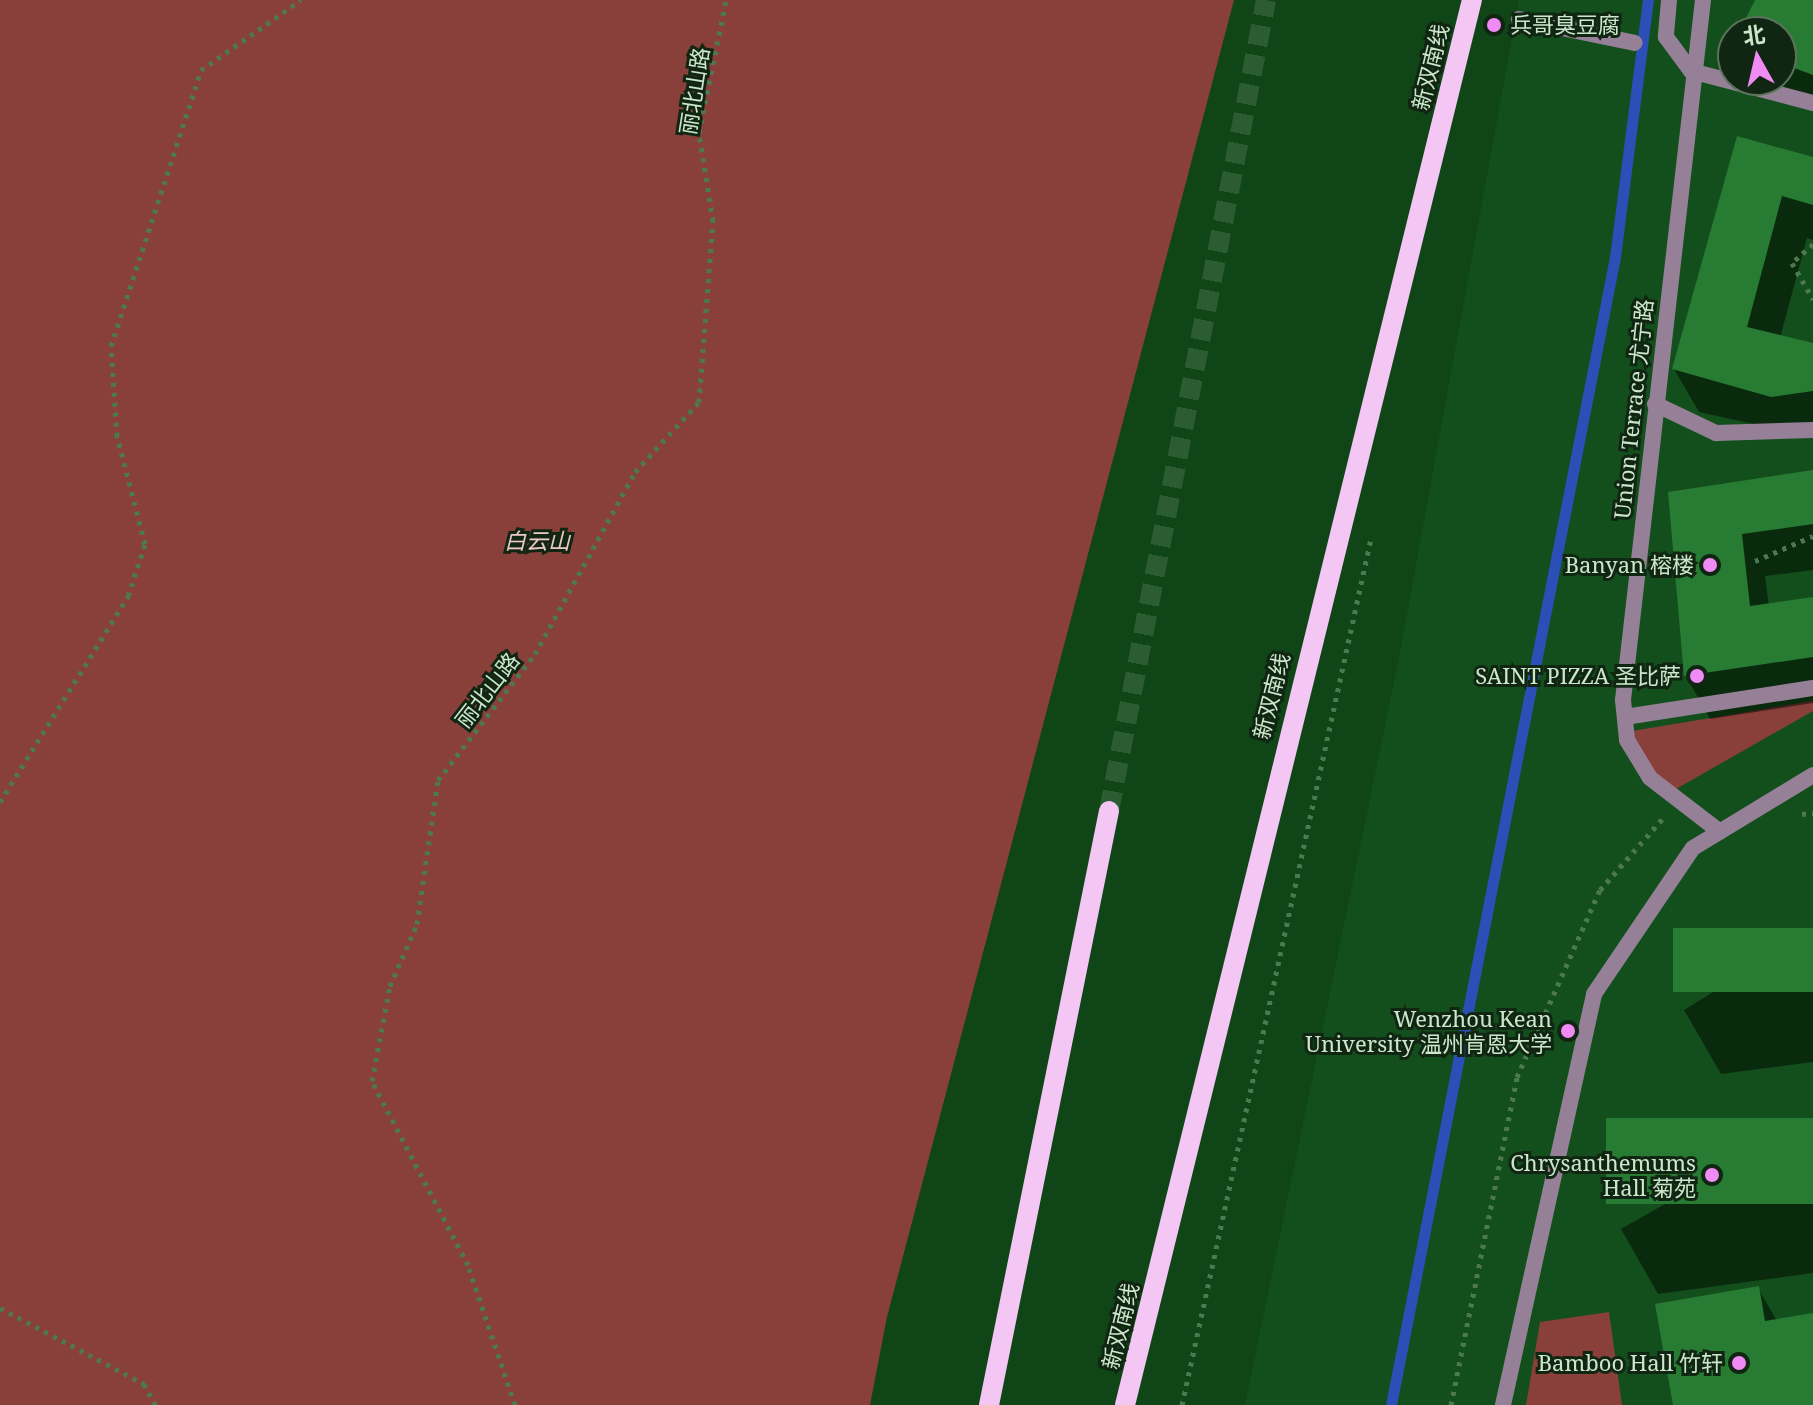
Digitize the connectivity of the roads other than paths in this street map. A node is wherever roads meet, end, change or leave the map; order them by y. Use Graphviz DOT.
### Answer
graph roads {
  1 [pos="1472,0"];
  2 [pos="1669,0"];
  3 [pos="1703,0"];
  4 [pos="1519,19"];
  5 [pos="1635,43"];
  6 [pos="1691,71"];
  7 [pos="1813,103"];
  8 [pos="1655,404"];
  9 [pos="1813,430"];
  10 [pos="1813,688"];
  11 [pos="1625,717"];
  12 [pos="1813,775"];
  13 [pos="1109,811"];
  14 [pos="1720,832"];
  15 [pos="989,1405"];
  16 [pos="1125,1405"];
  17 [pos="1503,1405"];
  1 -- 16 [label="main road, 新双南线"];
  2 -- 6 [label="street"];
  3 -- 6 [label="street, Union Terrace 尤宁路"];
  4 -- 5 [label="street"];
  6 -- 7 [label="street"];
  6 -- 8 [label="street, Union Terrace 尤宁路"];
  8 -- 9 [label="street"];
  8 -- 11 [label="street, Union Terrace 尤宁路"];
  10 -- 11 [label="street"];
  11 -- 14 [label="street, Union Terrace 尤宁路"];
  12 -- 14 [label="street"];
  13 -- 15 [label="main road"];
  14 -- 17 [label="street"];
}
